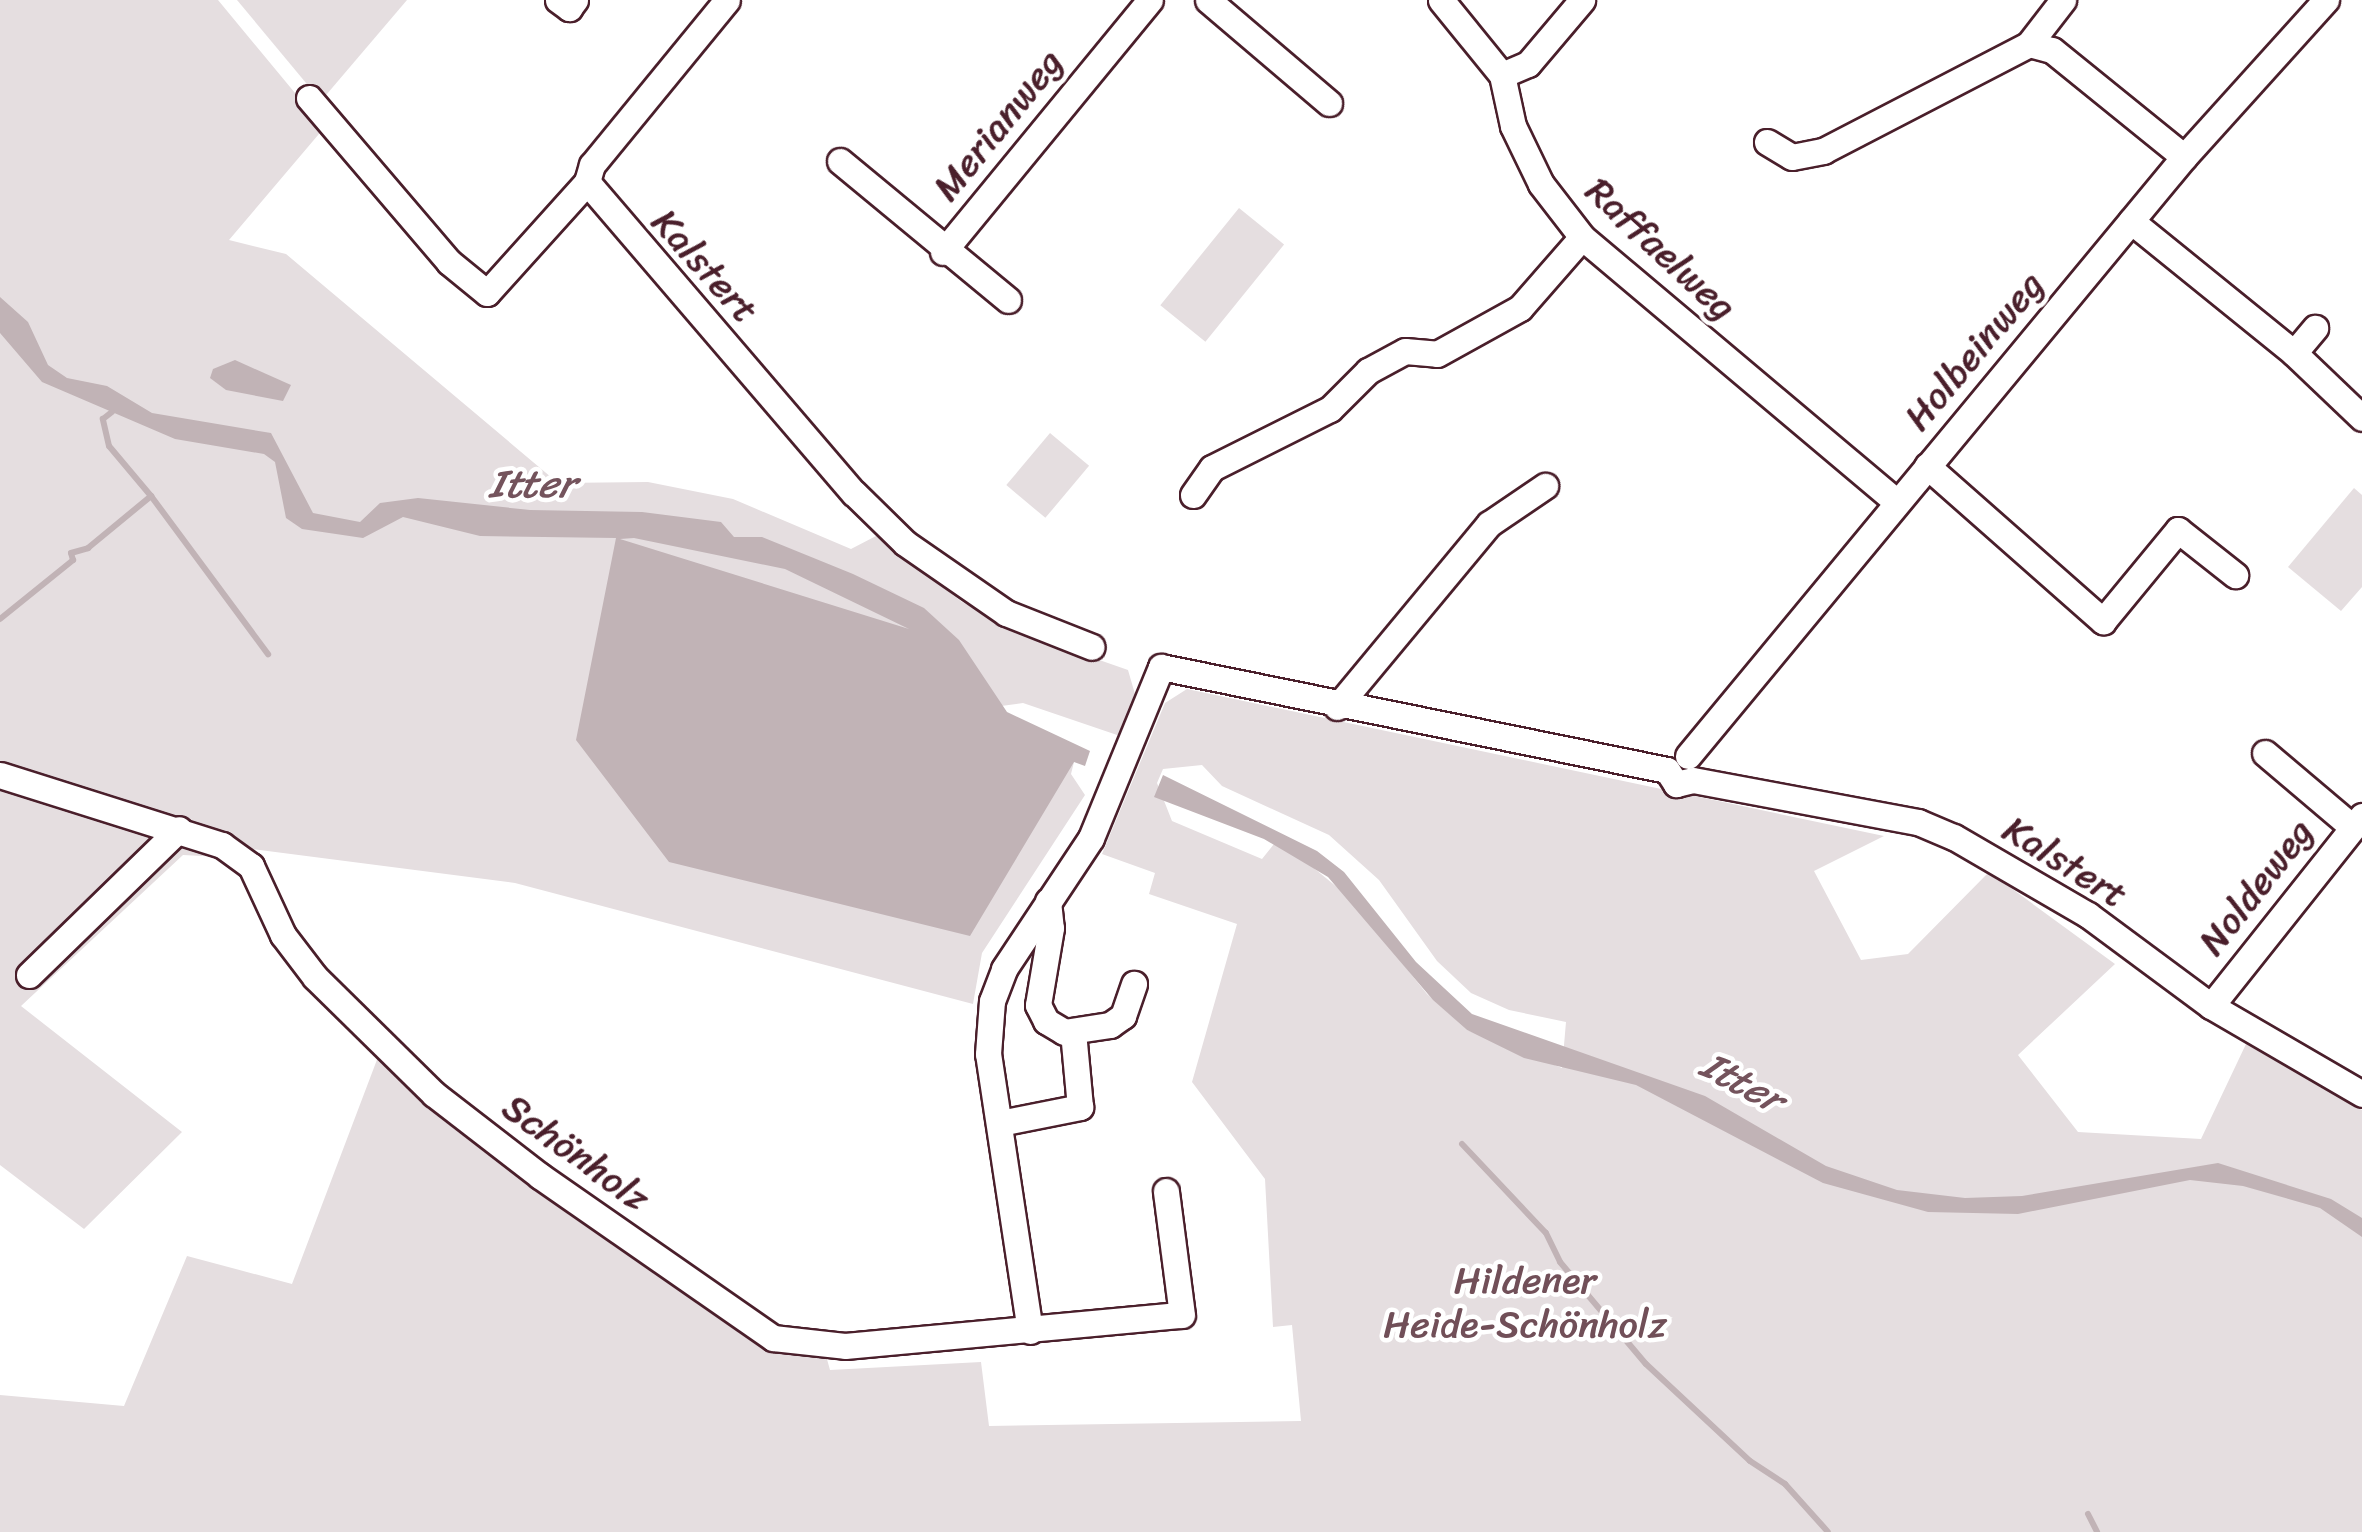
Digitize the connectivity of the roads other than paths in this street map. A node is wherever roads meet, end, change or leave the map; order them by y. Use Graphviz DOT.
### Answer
graph roads {
  1 [pos="558,0"];
  2 [pos="575,0"];
  3 [pos="726,0"];
  4 [pos="1150,0"];
  5 [pos="1208,0"];
  6 [pos="1441,0"];
  7 [pos="1582,0"];
  8 [pos="2064,0"];
  9 [pos="2326,0"];
  10 [pos="2029,44"];
  11 [pos="1502,76"];
  12 [pos="309,98"];
  13 [pos="1329,104"];
  14 [pos="1767,142"];
  15 [pos="2184,158"];
  16 [pos="840,161"];
  17 [pos="586,182"];
  18 [pos="2131,220"];
  19 [pos="1582,237"];
  20 [pos="943,252"];
  21 [pos="1008,300"];
  22 [pos="2315,328"];
  23 [pos="2294,353"];
  24 [pos="2362,418"];
  25 [pos="1927,466"];
  26 [pos="1544,486"];
  27 [pos="1193,494"];
  28 [pos="1896,502"];
  29 [pos="2234,575"];
  30 [pos="1092,648"];
  31 [pos="1337,706"];
  32 [pos="2265,753"];
  33 [pos="1683,769"];
  34 [pos="0,775"];
  35 [pos="2356,821"];
  36 [pos="179,829"];
  37 [pos="1048,901"];
  38 [pos="29,975"];
  39 [pos="1134,984"];
  40 [pos="2211,1006"];
  41 [pos="1074,1032"];
  42 [pos="2362,1094"];
  43 [pos="1000,1123"];
  44 [pos="1166,1191"];
  45 [pos="1030,1332"];
  1 -- 2 [label="street"];
  3 -- 17 [label="street"];
  4 -- 20 [label="street, Merianweg"];
  5 -- 13 [label="street"];
  6 -- 11 [label="street, Raffaelweg"];
  7 -- 11 [label="street"];
  8 -- 10 [label="street"];
  9 -- 15 [label="street, Holbeinweg"];
  10 -- 14 [label="street"];
  10 -- 15 [label="street"];
  11 -- 19 [label="street, Raffaelweg"];
  12 -- 17 [label="street"];
  15 -- 18 [label="street, Holbeinweg"];
  16 -- 20 [label="street, Merianweg"];
  17 -- 30 [label="street, Kalstert"];
  18 -- 23 [label="street"];
  18 -- 25 [label="street, Holbeinweg"];
  19 -- 27 [label="street"];
  19 -- 28 [label="street, Raffaelweg"];
  20 -- 21 [label="street, Merianweg"];
  22 -- 23 [label="street"];
  23 -- 24 [label="street"];
  25 -- 28 [label="street, Holbeinweg"];
  25 -- 29 [label="street"];
  26 -- 31 [label="street"];
  28 -- 33 [label="street, Holbeinweg"];
  31 -- 33 [label="street, Kalstert"];
  31 -- 37 [label="street, Kalstert"];
  32 -- 35 [label="street"];
  33 -- 40 [label="street, Kalstert"];
  34 -- 36 [label="street, Schönholz"];
  35 -- 40 [label="street, Noldeweg"];
  36 -- 38 [label="street"];
  36 -- 45 [label="street, Schönholz"];
  37 -- 41 [label="street"];
  37 -- 43 [label="street"];
  39 -- 41 [label="street"];
  40 -- 42 [label="street, Kalstert"];
  41 -- 43 [label="street"];
  43 -- 45 [label="street"];
  44 -- 45 [label="street, Schönholz"];
}
